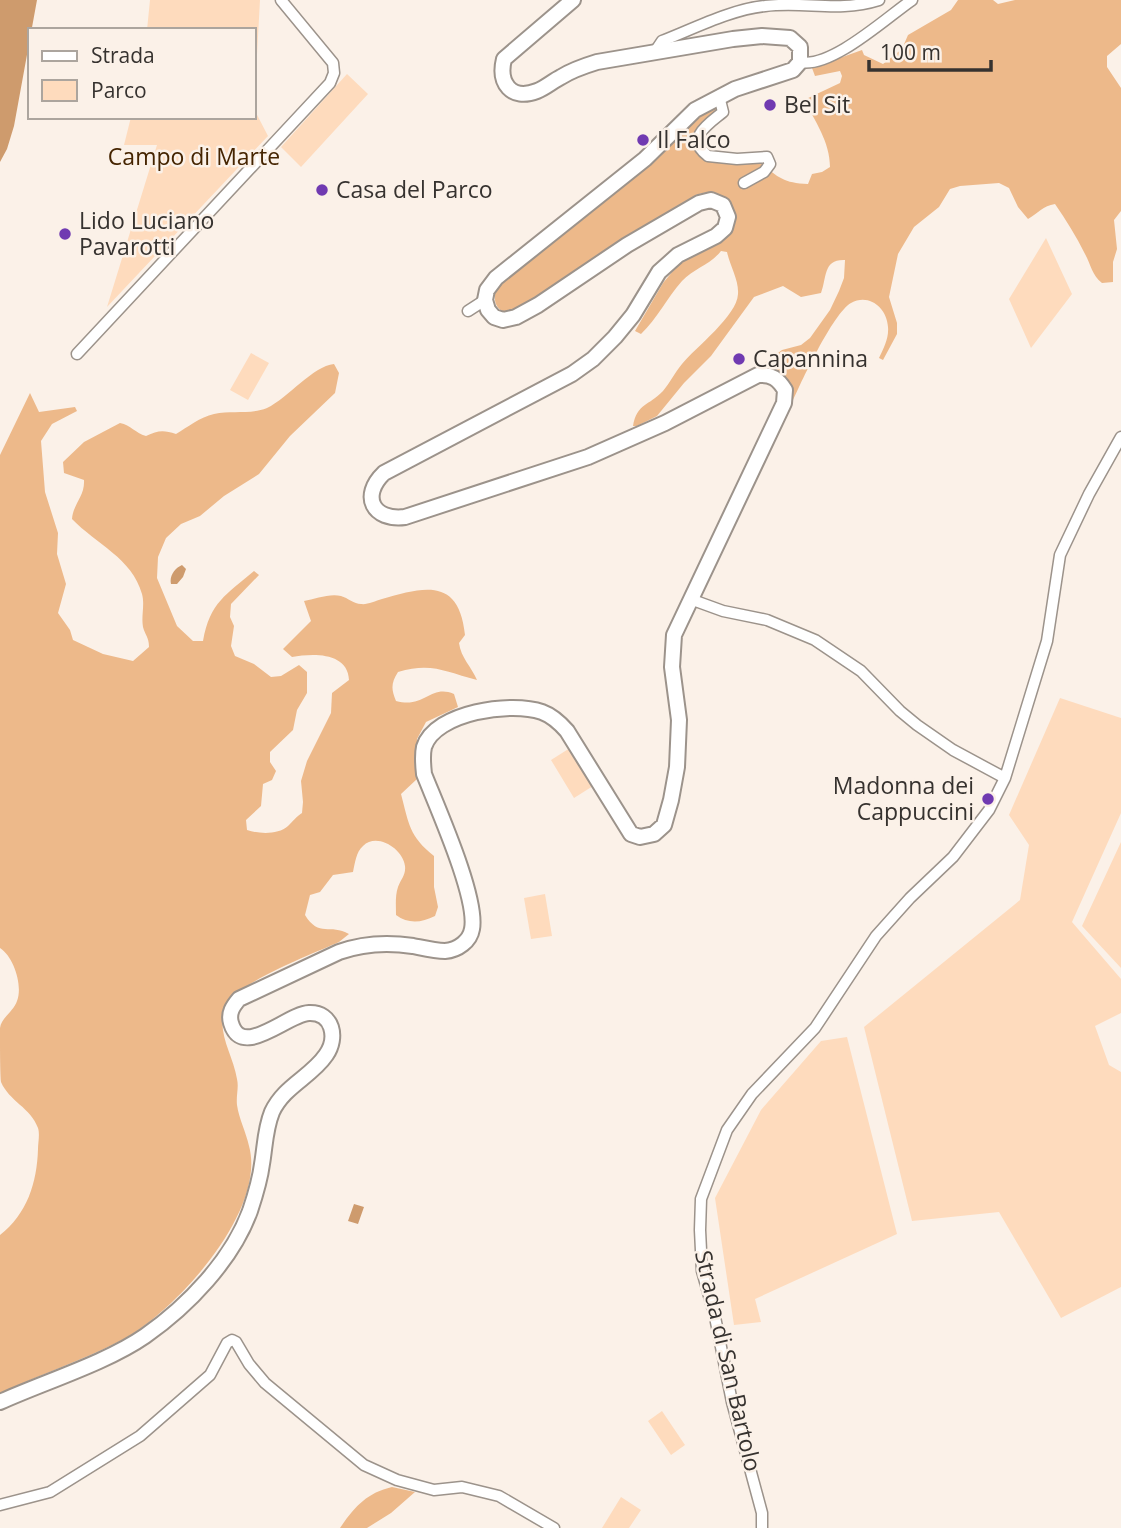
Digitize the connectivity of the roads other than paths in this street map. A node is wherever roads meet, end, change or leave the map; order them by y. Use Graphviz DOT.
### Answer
graph roads {
  1 [pos="281,0"];
  2 [pos="573,0"];
  3 [pos="879,0"];
  4 [pos="912,0"];
  5 [pos="654,53"];
  6 [pos="800,62"];
  7 [pos="719,96"];
  8 [pos="744,183"];
  9 [pos="485,300"];
  10 [pos="468,311"];
  11 [pos="76,354"];
  12 [pos="1121,437"];
  13 [pos="690,599"];
  14 [pos="1005,778"];
  15 [pos="0,1402"];
  16 [pos="0,1505"];
  17 [pos="554,1528"];
  18 [pos="762,1528"];
  1 -- 11 [label="street"];
  2 -- 5 [label="street"];
  3 -- 5 [label="street"];
  4 -- 6 [label="street"];
  5 -- 6 [label="street"];
  6 -- 7 [label="street"];
  7 -- 8 [label="street"];
  7 -- 9 [label="street"];
  9 -- 10 [label="street"];
  9 -- 13 [label="street"];
  12 -- 14 [label="street, Strada di San Bartolo"];
  13 -- 14 [label="street"];
  13 -- 15 [label="street"];
  14 -- 18 [label="street, Strada di San Bartolo"];
  16 -- 17 [label="street"];
}
